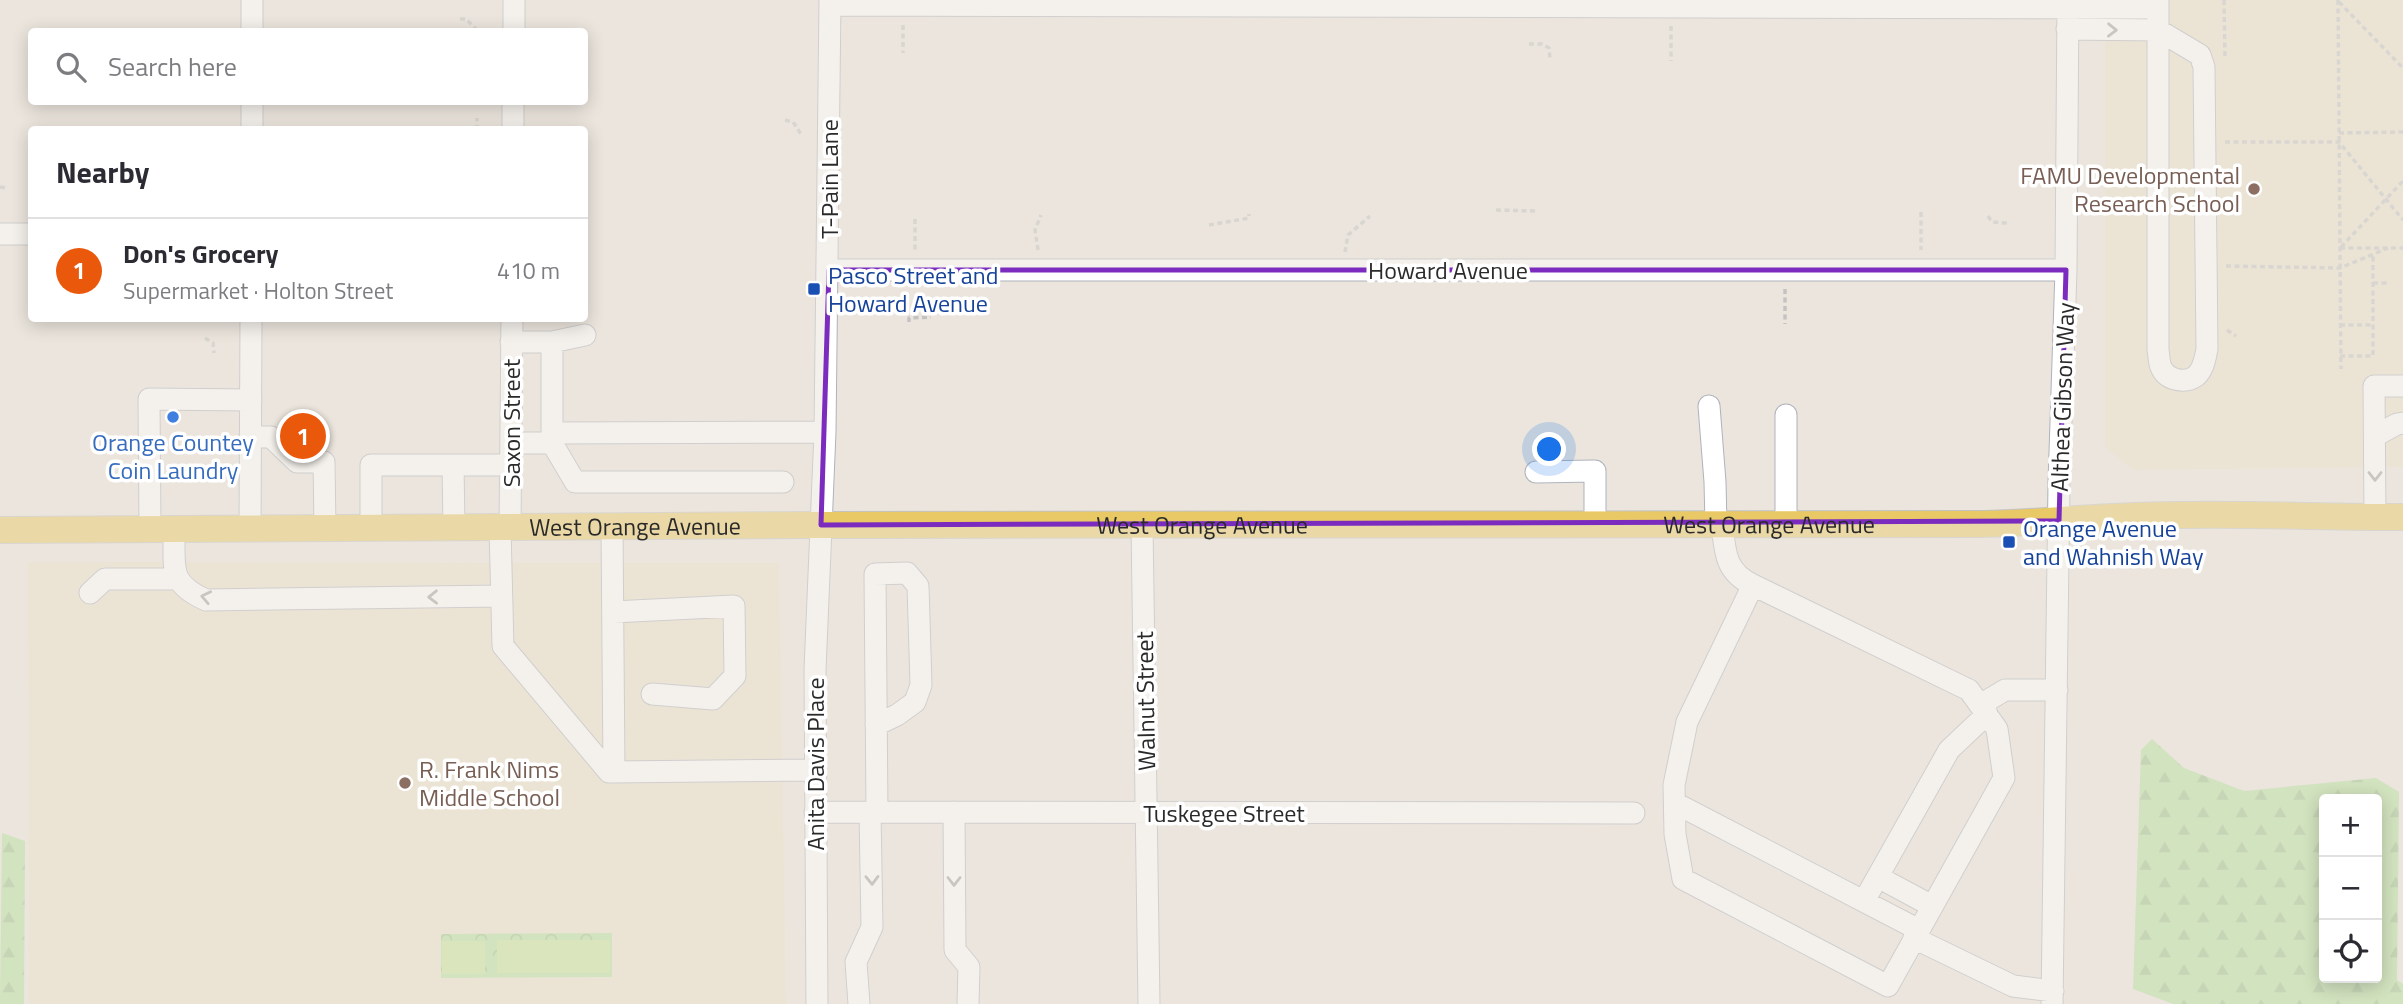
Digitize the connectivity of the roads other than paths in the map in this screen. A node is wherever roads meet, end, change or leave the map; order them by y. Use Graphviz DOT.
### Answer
graph roads {
  1 [pos="252,0"];
  2 [pos="514,0"];
  3 [pos="830,3"];
  4 [pos="2158,4"];
  5 [pos="2067,12"];
  6 [pos="252,28"];
  7 [pos="514,28"];
  8 [pos="2158,30"];
  9 [pos="252,105"];
  10 [pos="513,105"];
  11 [pos="252,126"];
  12 [pos="513,126"];
  13 [pos="0,234"];
  14 [pos="28,234"];
  15 [pos="829,270"];
  16 [pos="2066,270"];
  17 [pos="251,322"];
  18 [pos="512,322"];
  19 [pos="585,335"];
  20 [pos="512,342"];
  21 [pos="552,342"];
  22 [pos="2403,386"];
  23 [pos="251,400"];
  24 [pos="1709,406"];
  25 [pos="1786,415"];
  26 [pos="2403,423"];
  27 [pos="825,432"];
  28 [pos="2375,436"];
  29 [pos="250,437"];
  30 [pos="552,438"];
  31 [pos="511,454"];
  32 [pos="453,465"];
  33 [pos="1536,472"];
  34 [pos="783,482"];
  35 [pos="2375,517"];
  36 [pos="2403,517"];
  37 [pos="2059,521"];
  38 [pos="1595,524"];
  39 [pos="1719,524"];
  40 [pos="1786,524"];
  41 [pos="821,525"];
  42 [pos="1142,525"];
  43 [pos="612,527"];
  44 [pos="325,528"];
  45 [pos="371,528"];
  46 [pos="454,528"];
  47 [pos="505,528"];
  48 [pos="162,529"];
  49 [pos="250,529"];
  50 [pos="0,530"];
  51 [pos="177,579"];
  52 [pos="1753,585"];
  53 [pos="90,593"];
  54 [pos="501,596"];
  55 [pos="613,612"];
  56 [pos="2057,690"];
  57 [pos="652,694"];
  58 [pos="1983,710"];
  59 [pos="876,725"];
  60 [pos="814,770"];
  61 [pos="614,772"];
  62 [pos="1675,803"];
  63 [pos="815,812"];
  64 [pos="874,812"];
  65 [pos="954,812"];
  66 [pos="1146,813"];
  67 [pos="1634,813"];
  68 [pos="1878,877"];
  69 [pos="1864,901"];
  70 [pos="1932,906"];
  71 [pos="1917,934"];
  72 [pos="2052,998"];
  73 [pos="817,1004"];
  74 [pos="859,1004"];
  75 [pos="968,1004"];
  76 [pos="1149,1004"];
  1 -- 6 [label="street"];
  2 -- 7 [label="street"];
  3 -- 5 [label="street"];
  3 -- 15 [label="street, T-Pain Lane"];
  4 -- 5 [label="street"];
  4 -- 8 [label="street"];
  5 -- 8 [label="street, one-way"];
  5 -- 16 [label="street, Althea Gibson Way"];
  8 -- 8 [label="street"];
  9 -- 11 [label="street"];
  10 -- 12 [label="street"];
  13 -- 14 [label="street"];
  15 -- 16 [label="street, Howard Avenue"];
  15 -- 27 [label="street, T-Pain Lane"];
  16 -- 37 [label="street, Althea Gibson Way"];
  17 -- 23 [label="street"];
  18 -- 20 [label="street, Saxon Street"];
  19 -- 21 [label="street"];
  20 -- 21 [label="street"];
  20 -- 31 [label="street, Saxon Street"];
  21 -- 30 [label="street"];
  22 -- 28 [label="street"];
  23 -- 29 [label="street"];
  23 -- 48 [label="street"];
  24 -- 39 [label="street"];
  25 -- 40 [label="street"];
  26 -- 28 [label="street"];
  27 -- 30 [label="street"];
  27 -- 41 [label="street, T-Pain Lane"];
  28 -- 35 [label="street, one-way"];
  29 -- 44 [label="street"];
  29 -- 49 [label="street"];
  30 -- 31 [label="street"];
  30 -- 34 [label="street"];
  31 -- 32 [label="street"];
  31 -- 47 [label="street, Saxon Street"];
  32 -- 45 [label="street"];
  32 -- 46 [label="street"];
  33 -- 38 [label="street"];
  35 -- 36 [label="main road, West Orange Avenue"];
  35 -- 37 [label="main road, West Orange Avenue"];
  37 -- 40 [label="main road, West Orange Avenue"];
  37 -- 56 [label="street, Althea Gibson Way"];
  38 -- 39 [label="main road, West Orange Avenue"];
  38 -- 42 [label="main road, West Orange Avenue"];
  39 -- 40 [label="main road, West Orange Avenue"];
  39 -- 52 [label="street"];
  41 -- 42 [label="main road, West Orange Avenue"];
  41 -- 43 [label="main road, West Orange Avenue"];
  41 -- 60 [label="street, Anita Davis Place"];
  42 -- 66 [label="street, Walnut Street"];
  43 -- 47 [label="main road, West Orange Avenue"];
  43 -- 55 [label="street"];
  44 -- 45 [label="main road, West Orange Avenue"];
  44 -- 49 [label="main road, West Orange Avenue"];
  45 -- 46 [label="main road, West Orange Avenue"];
  46 -- 47 [label="main road, West Orange Avenue"];
  47 -- 54 [label="street, Saxon Street"];
  48 -- 49 [label="main road, West Orange Avenue"];
  48 -- 50 [label="main road, West Orange Avenue"];
  48 -- 51 [label="street"];
  51 -- 53 [label="street"];
  54 -- 51 [label="street, one-way"];
  52 -- 58 [label="street"];
  52 -- 62 [label="street"];
  54 -- 61 [label="street, Saxon Street"];
  55 -- 57 [label="street"];
  55 -- 61 [label="street"];
  56 -- 58 [label="street"];
  56 -- 72 [label="street, Althea Gibson Way"];
  58 -- 68 [label="street"];
  58 -- 70 [label="street"];
  59 -- 59 [label="street"];
  59 -- 64 [label="street"];
  60 -- 61 [label="street"];
  60 -- 63 [label="street, Anita Davis Place"];
  62 -- 69 [label="street"];
  62 -- 71 [label="street"];
  63 -- 64 [label="street, Tuskegee Street"];
  63 -- 73 [label="street, Anita Davis Place"];
  64 -- 65 [label="street, Tuskegee Street"];
  64 -- 74 [label="street, one-way"];
  65 -- 66 [label="street, Tuskegee Street"];
  65 -- 75 [label="street, one-way"];
  66 -- 67 [label="street, Tuskegee Street"];
  66 -- 76 [label="street, Walnut Street"];
  68 -- 69 [label="street"];
  68 -- 70 [label="street"];
  69 -- 71 [label="street"];
  70 -- 71 [label="street"];
  71 -- 72 [label="street"];
}
